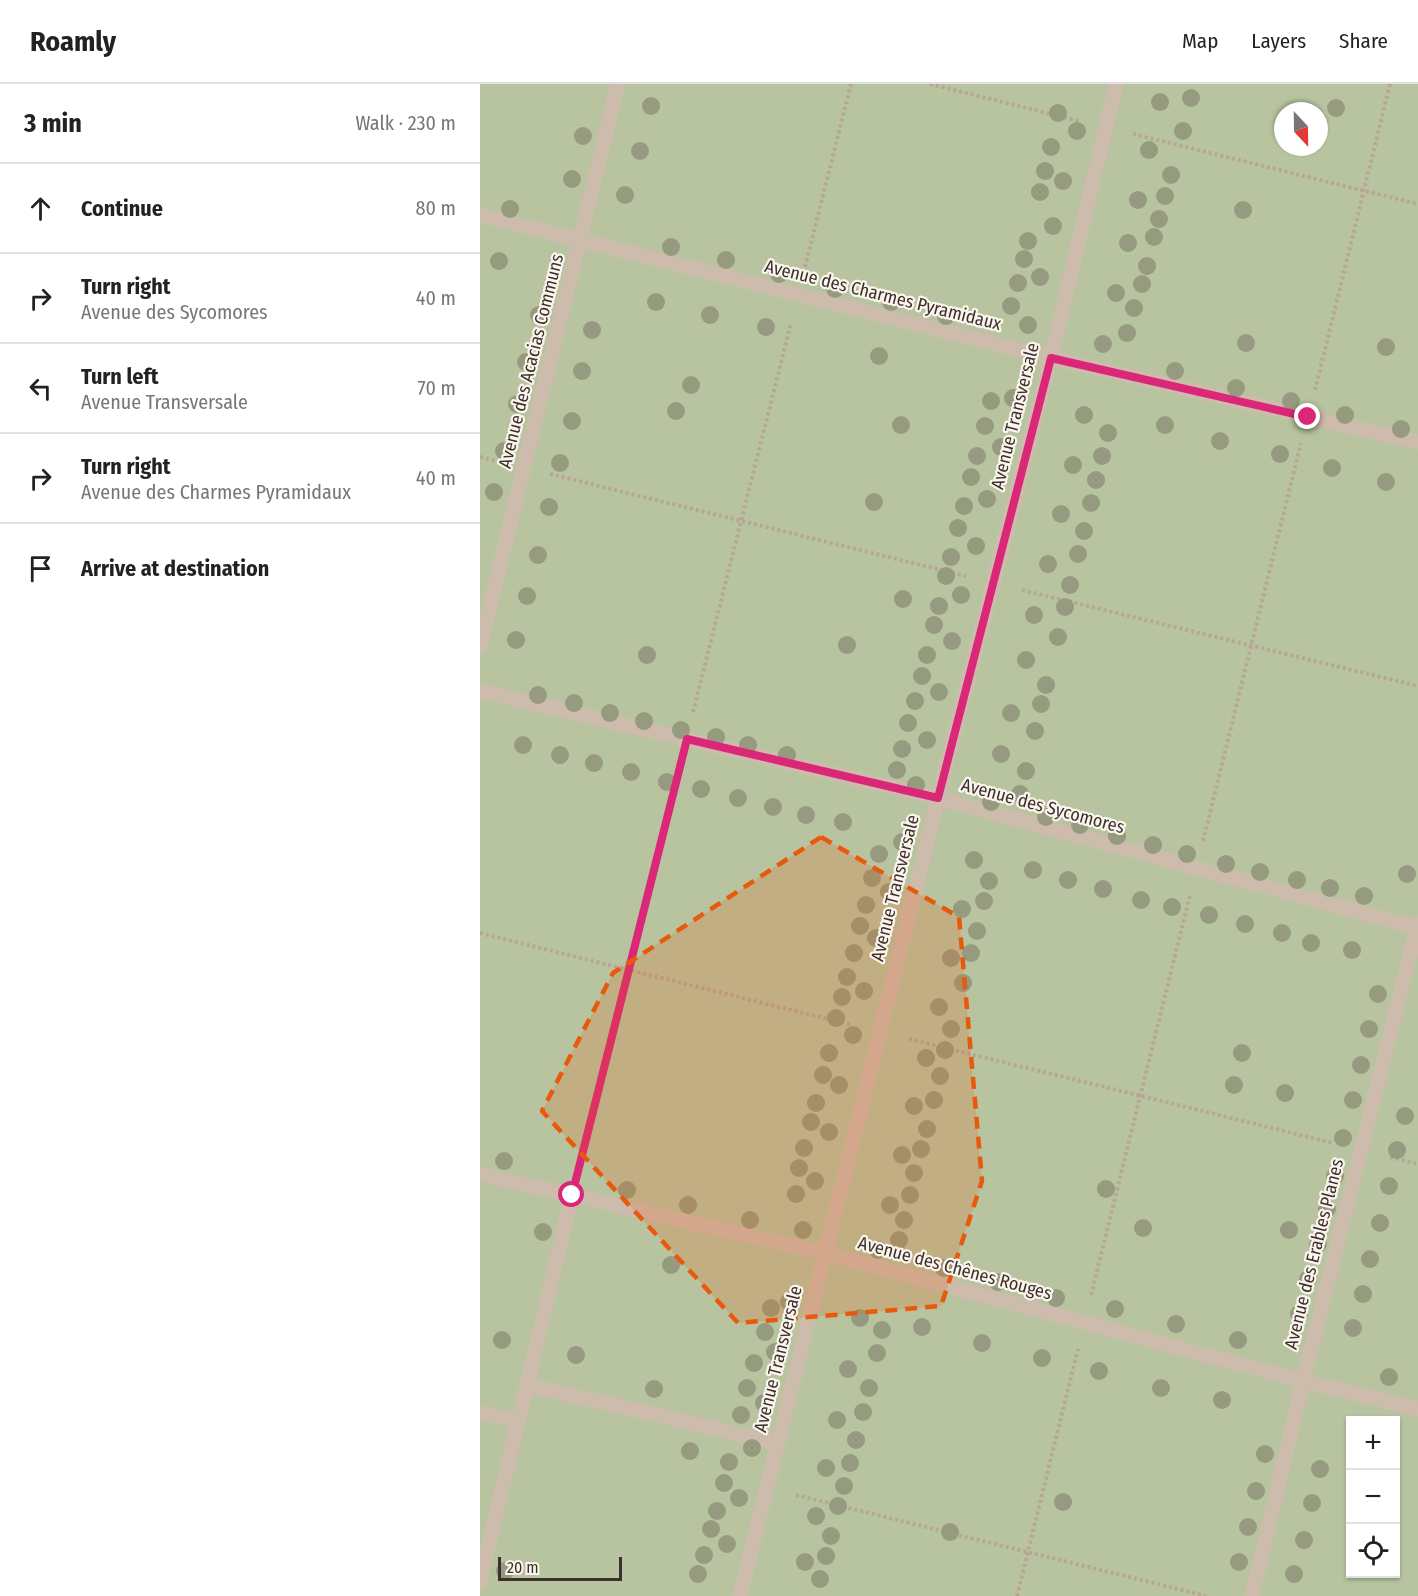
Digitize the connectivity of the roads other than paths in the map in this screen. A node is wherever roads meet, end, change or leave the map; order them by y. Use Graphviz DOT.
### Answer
graph roads {
  1 [pos="618,84"];
  2 [pos="1116,84"];
  3 [pos="480,215"];
  4 [pos="582,240"];
  5 [pos="1051,358"];
  6 [pos="1418,442"];
  7 [pos="480,646"];
  8 [pos="480,691"];
  9 [pos="938,798"];
  10 [pos="1418,926"];
  11 [pos="480,1174"];
  12 [pos="572,1195"];
  13 [pos="824,1253"];
  14 [pos="1303,1381"];
  15 [pos="527,1385"];
  16 [pos="1418,1408"];
  17 [pos="480,1413"];
  18 [pos="518,1421"];
  19 [pos="777,1443"];
  20 [pos="480,1582"];
  21 [pos="740,1596"];
  22 [pos="1252,1596"];
  1 -- 4 [label="lane, Avenue des Acacias Communs"];
  2 -- 5 [label="lane, Avenue Transversale"];
  3 -- 4 [label="lane, Avenue des Charmes Pyramidaux"];
  4 -- 5 [label="lane, Avenue des Charmes Pyramidaux"];
  4 -- 7 [label="lane, Avenue des Acacias Communs"];
  5 -- 6 [label="lane, Avenue des Charmes Pyramidaux"];
  5 -- 9 [label="lane, Avenue Transversale"];
  8 -- 9 [label="lane, Avenue des Sycomores"];
  9 -- 10 [label="lane, Avenue des Sycomores"];
  9 -- 13 [label="lane, Avenue Transversale"];
  10 -- 14 [label="lane, Avenue des Erables Planes"];
  11 -- 12 [label="lane, Avenue des Chênes Rouges"];
  12 -- 13 [label="lane, Avenue des Chênes Rouges"];
  12 -- 15 [label="lane"];
  13 -- 14 [label="lane, Avenue des Chênes Rouges"];
  13 -- 19 [label="lane, Avenue Transversale"];
  14 -- 16 [label="lane, Avenue des Chênes Rouges"];
  14 -- 22 [label="lane, Avenue des Erables Planes"];
  15 -- 18 [label="lane"];
  15 -- 19 [label="lane"];
  17 -- 18 [label="lane"];
  18 -- 20 [label="lane"];
  19 -- 21 [label="lane, Avenue Transversale"];
}
